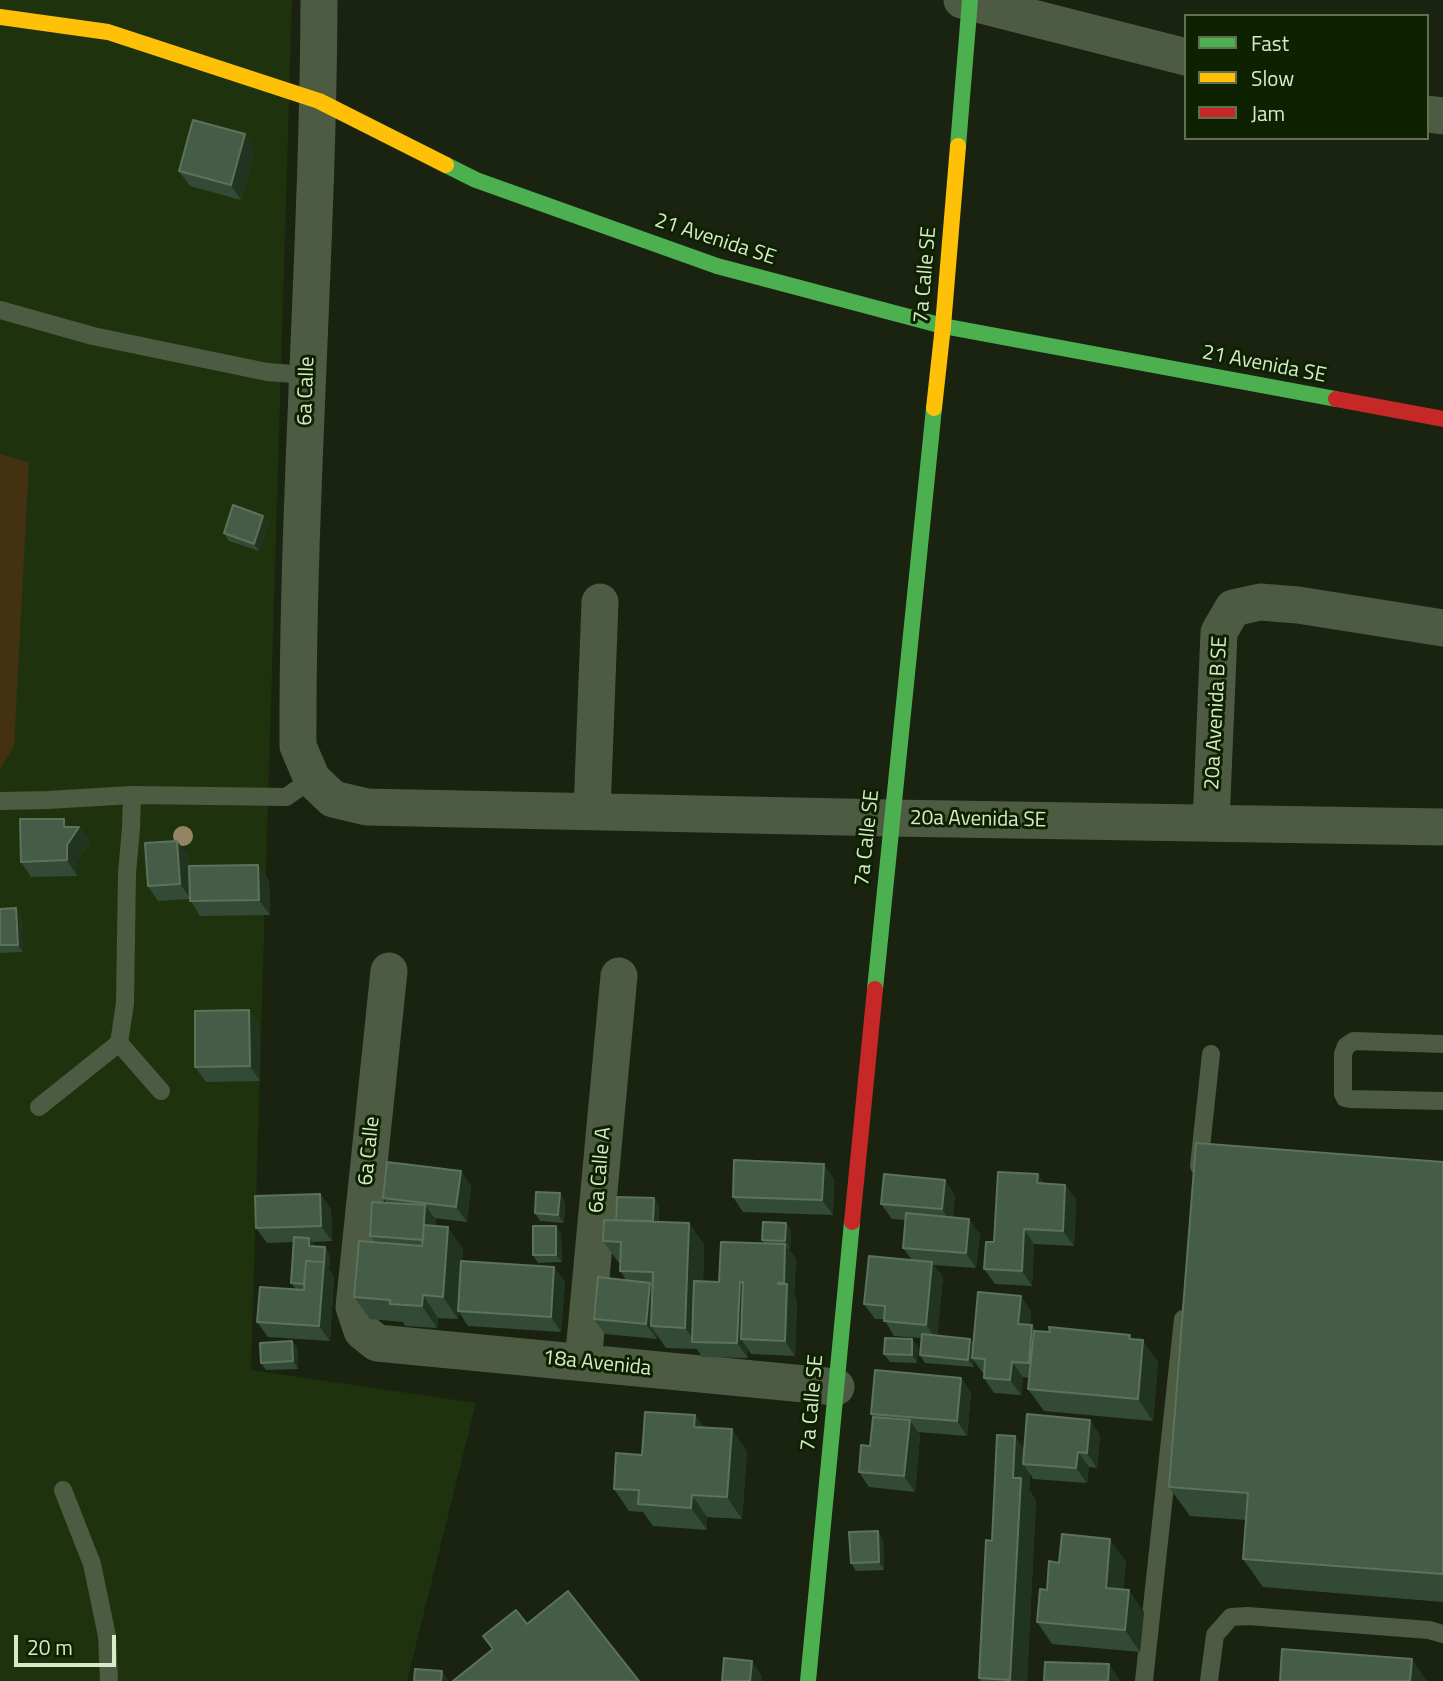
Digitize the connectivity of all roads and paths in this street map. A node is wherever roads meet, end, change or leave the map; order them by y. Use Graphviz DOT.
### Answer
graph roads {
  1 [pos="319,0"];
  2 [pos="967,1"];
  3 [pos="0,17"];
  4 [pos="1184,56"];
  5 [pos="319,101"];
  6 [pos="0,310"];
  7 [pos="943,326"];
  8 [pos="307,375"];
  9 [pos="1443,419"];
  10 [pos="600,602"];
  11 [pos="1443,628"];
  12 [pos="312,779"];
  13 [pos="132,795"];
  14 [pos="0,801"];
  15 [pos="592,811"];
  16 [pos="891,818"];
  17 [pos="1211,823"];
  18 [pos="1443,827"];
  19 [pos="388,971"];
  20 [pos="619,976"];
  21 [pos="119,1044"];
  22 [pos="1443,1044"];
  23 [pos="1212,1054"];
  24 [pos="161,1091"];
  25 [pos="1443,1101"];
  26 [pos="39,1107"];
  27 [pos="1198,1177"];
  28 [pos="1185,1300"];
  29 [pos="362,1331"];
  30 [pos="583,1363"];
  31 [pos="835,1387"];
  32 [pos="63,1490"];
  33 [pos="1443,1634"];
  34 [pos="108,1681"];
  35 [pos="808,1681"];
  36 [pos="1144,1681"];
  37 [pos="1209,1681"];
  1 -- 5 [label="street, 6a Calle"];
  2 -- 4 [label="street"];
  2 -- 7 [label="street, 7a Calle SE"];
  3 -- 5 [label="street, 21 Avenida SE"];
  5 -- 7 [label="street, 21 Avenida SE"];
  5 -- 8 [label="street, 6a Calle"];
  6 -- 8 [label="lane"];
  7 -- 9 [label="street, 21 Avenida SE"];
  7 -- 16 [label="street, 7a Calle SE"];
  8 -- 12 [label="street, 6a Calle"];
  10 -- 15 [label="street"];
  11 -- 17 [label="street, 20a Avenida B SE"];
  12 -- 13 [label="lane"];
  12 -- 15 [label="street, 20a Avenida SE"];
  13 -- 14 [label="lane"];
  13 -- 21 [label="lane"];
  15 -- 16 [label="street, 20a Avenida SE"];
  16 -- 17 [label="street, 20a Avenida SE"];
  16 -- 31 [label="street, 7a Calle SE"];
  17 -- 18 [label="street, 20a Avenida SE"];
  19 -- 29 [label="street, 6a Calle"];
  20 -- 30 [label="street, 6a Calle A"];
  21 -- 24 [label="lane"];
  21 -- 26 [label="lane"];
  22 -- 25 [label="lane"];
  23 -- 27 [label="lane"];
  28 -- 36 [label="lane"];
  29 -- 30 [label="street, 18a Avenida"];
  30 -- 31 [label="street, 18a Avenida"];
  31 -- 35 [label="street, 7a Calle SE"];
  32 -- 34 [label="lane"];
  33 -- 37 [label="lane"];
}
